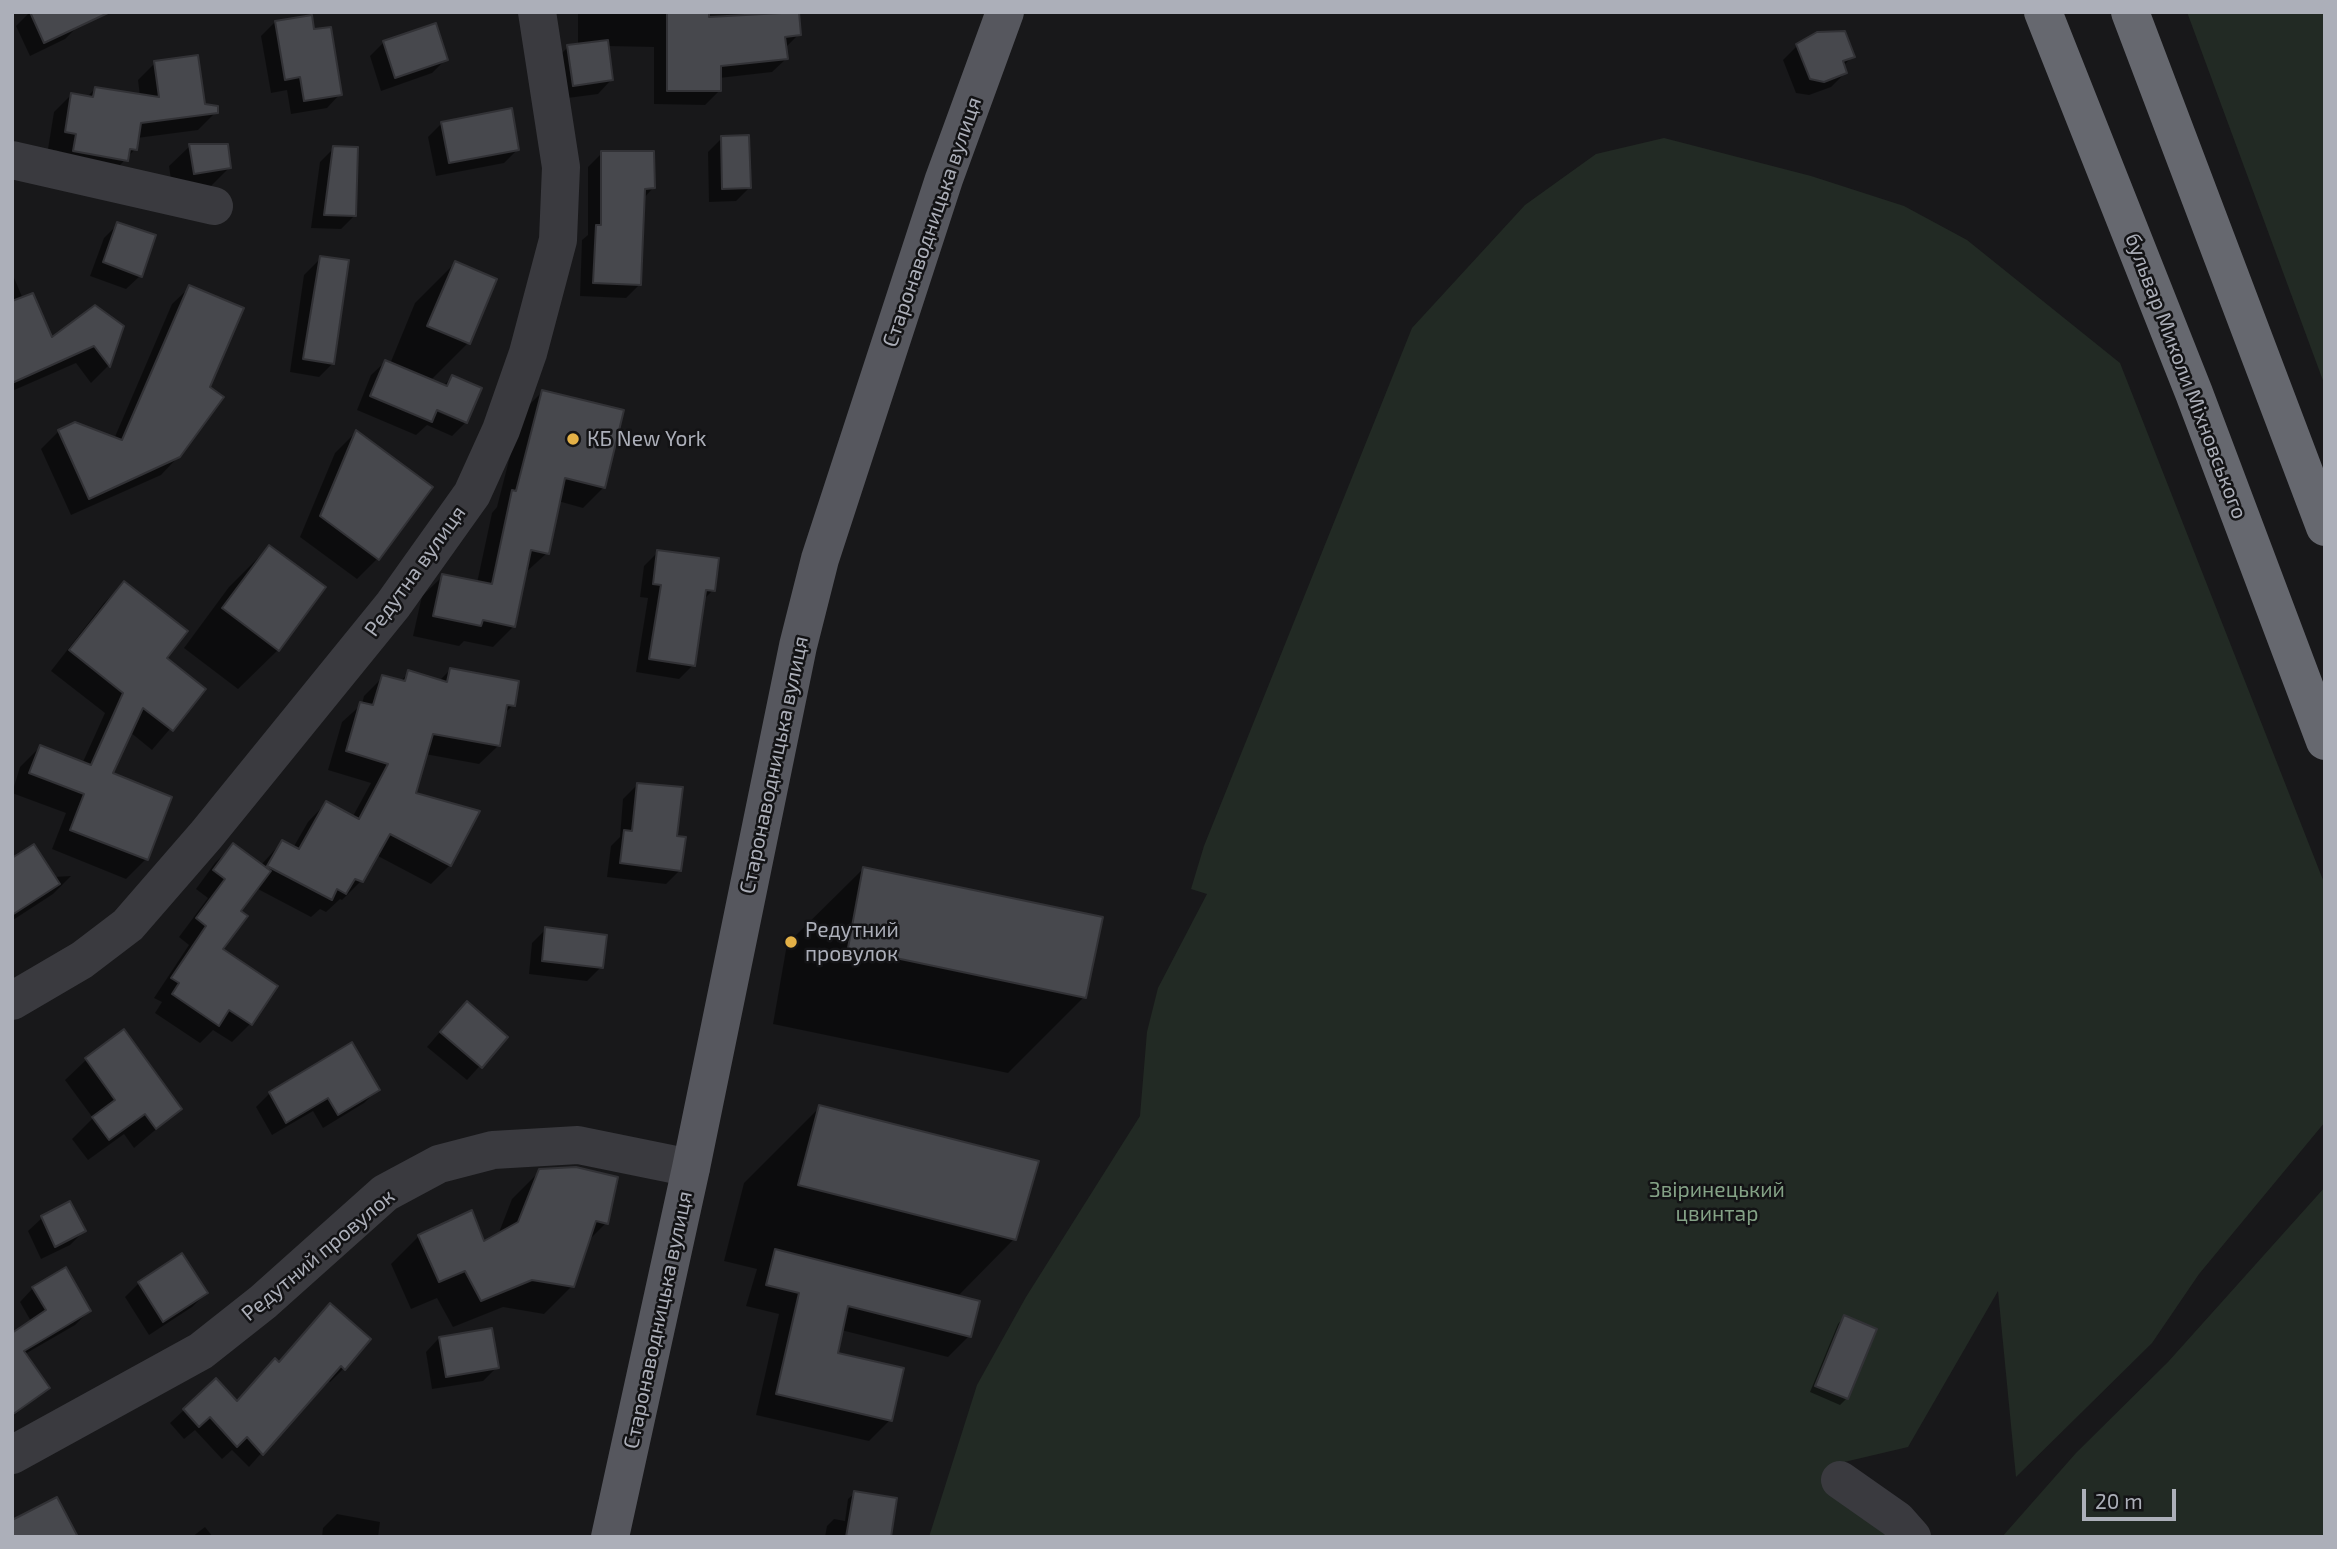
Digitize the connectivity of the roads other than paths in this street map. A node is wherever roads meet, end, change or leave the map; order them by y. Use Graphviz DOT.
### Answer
graph roads {
  1 [pos="537,12"];
  2 [pos="1005,12"];
  3 [pos="2043,12"];
  4 [pos="2130,12"];
  5 [pos="12,160"];
  6 [pos="214,206"];
  7 [pos="2325,527"];
  8 [pos="2325,741"];
  9 [pos="12,1001"];
  10 [pos="691,1168"];
  11 [pos="12,1455"];
  12 [pos="1840,1480"];
  13 [pos="610,1537"];
  14 [pos="1912,1537"];
  1 -- 9 [label="street, Редутна вулиця"];
  2 -- 10 [label="main road, Старонаводницька вулиця"];
  3 -- 8 [label="highway, бульвар Миколи Міхновського"];
  4 -- 7 [label="highway"];
  5 -- 6 [label="street"];
  10 -- 11 [label="street, Редутний провулок"];
  10 -- 13 [label="main road, Старонаводницька вулиця"];
  12 -- 14 [label="street"];
}
